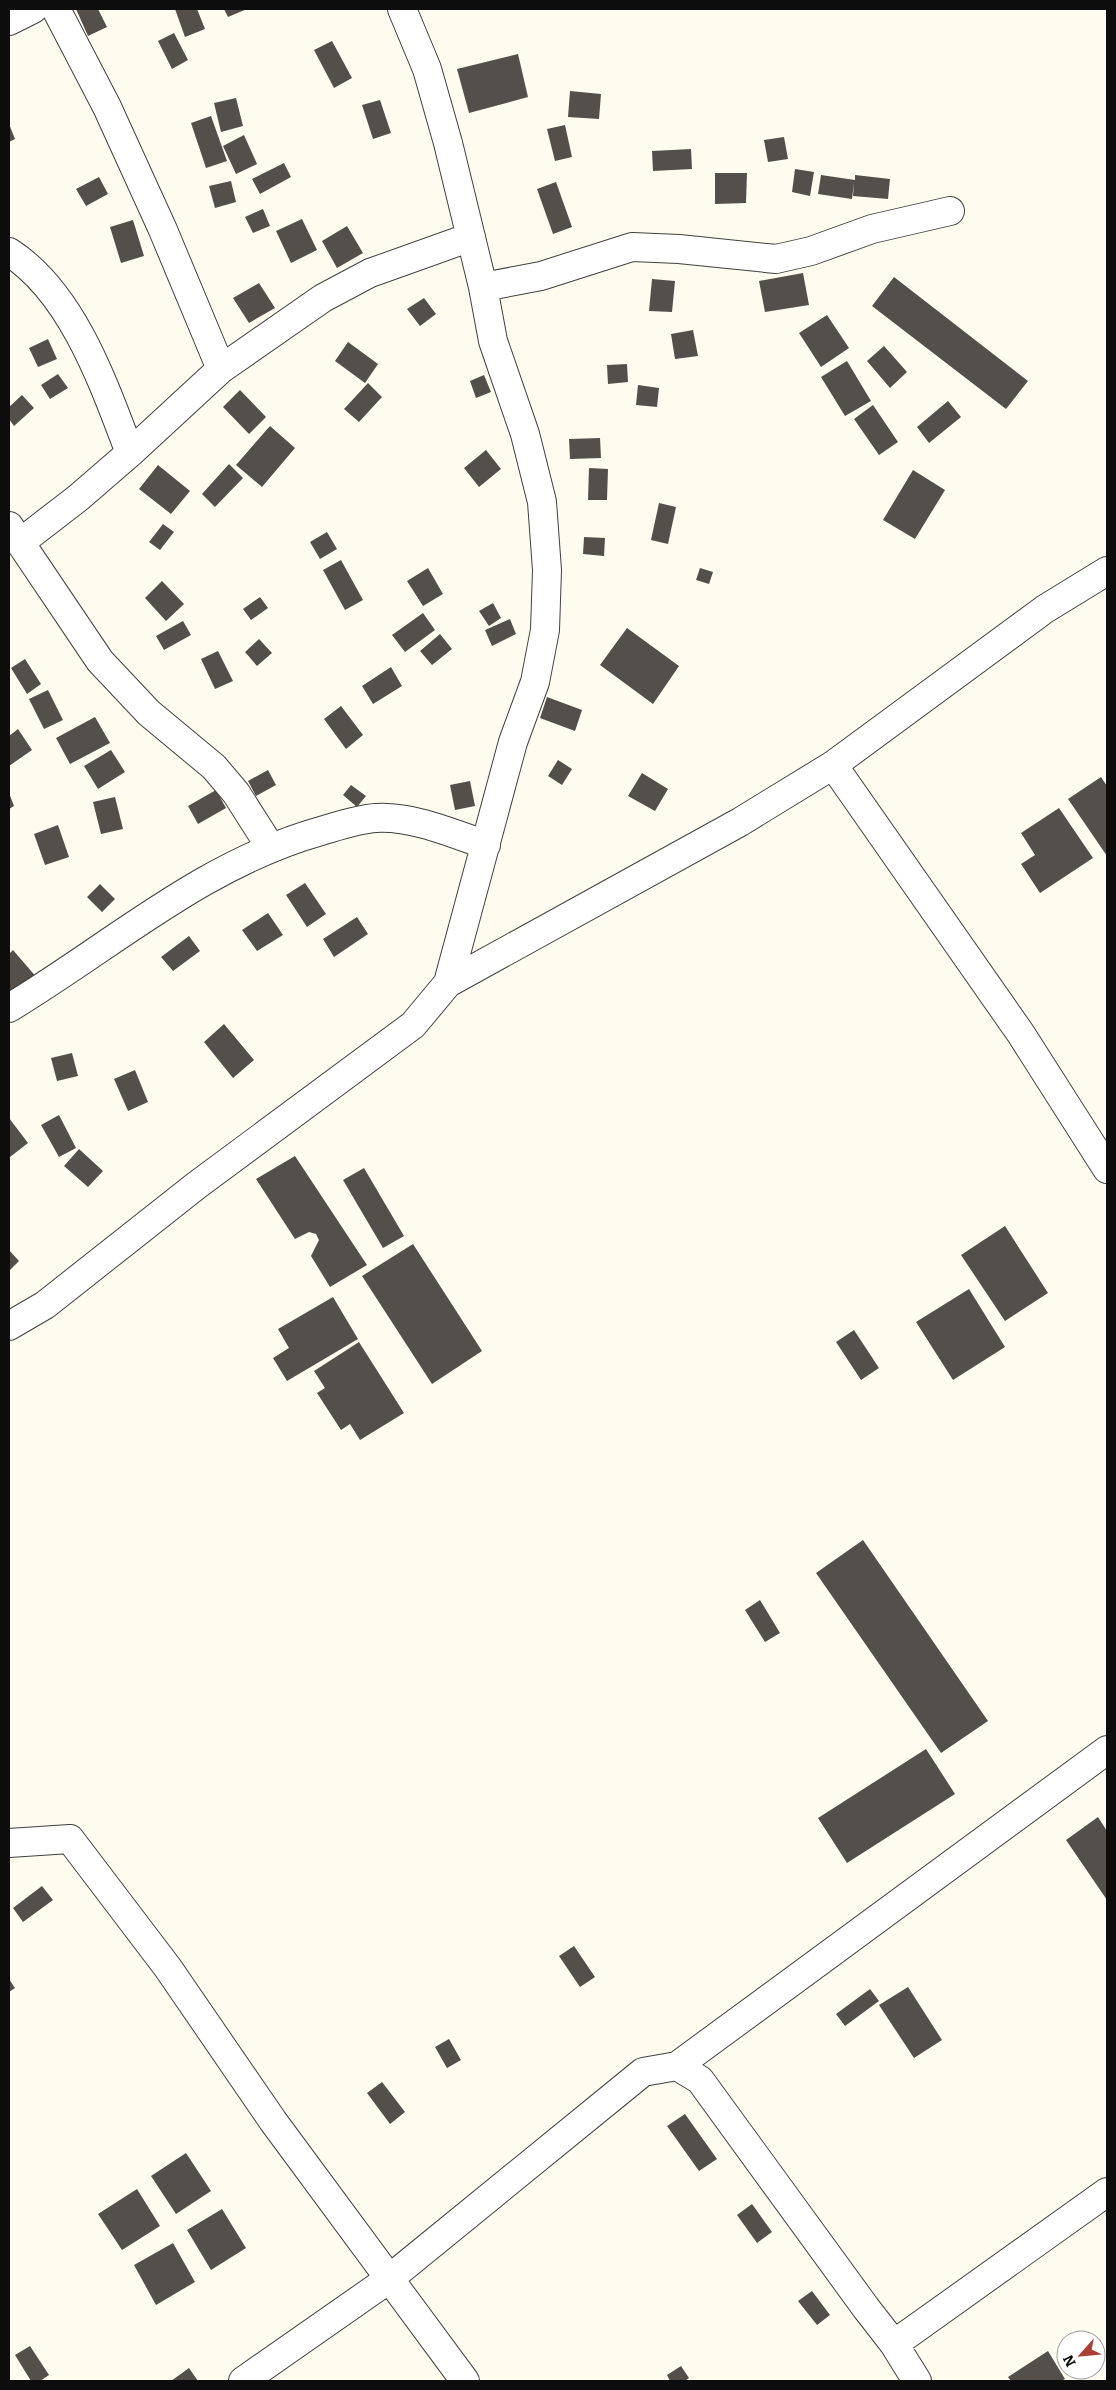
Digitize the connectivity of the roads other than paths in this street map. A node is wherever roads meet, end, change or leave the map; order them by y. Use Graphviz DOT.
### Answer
graph roads {
  1 [pos="34,9"];
  2 [pos="56,9"];
  3 [pos="402,9"];
  4 [pos="9,21"];
  5 [pos="950,211"];
  6 [pos="470,237"];
  7 [pos="9,252"];
  8 [pos="484,287"];
  9 [pos="221,369"];
  10 [pos="130,453"];
  11 [pos="15,534"];
  12 [pos="1107,571"];
  13 [pos="833,765"];
  14 [pos="486,845"];
  15 [pos="271,848"];
  16 [pos="448,983"];
  17 [pos="9,1008"];
  18 [pos="1107,1169"];
  19 [pos="9,1326"];
  20 [pos="1107,1750"];
  21 [pos="9,1843"];
  22 [pos="677,2066"];
  23 [pos="1107,2192"];
  24 [pos="388,2279"];
  25 [pos="894,2344"];
  26 [pos="243,2381"];
  27 [pos="465,2381"];
  28 [pos="917,2381"];
  1 -- 4 [label="street"];
  2 -- 9 [label="street"];
  3 -- 6 [label="street"];
  5 -- 8 [label="street"];
  6 -- 8 [label="street"];
  6 -- 9 [label="street"];
  7 -- 10 [label="street"];
  8 -- 14 [label="street"];
  9 -- 10 [label="street"];
  10 -- 11 [label="street"];
  11 -- 15 [label="street"];
  12 -- 13 [label="street"];
  13 -- 16 [label="street"];
  13 -- 18 [label="street"];
  14 -- 15 [label="street"];
  14 -- 16 [label="street"];
  15 -- 17 [label="street"];
  16 -- 19 [label="street"];
  20 -- 22 [label="street"];
  21 -- 24 [label="street"];
  22 -- 24 [label="street"];
  22 -- 25 [label="street"];
  23 -- 25 [label="street"];
  24 -- 26 [label="street"];
  24 -- 27 [label="street"];
  25 -- 28 [label="street"];
}
